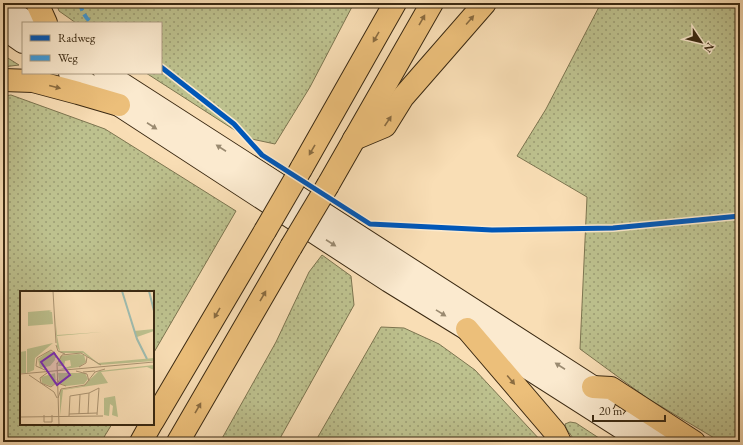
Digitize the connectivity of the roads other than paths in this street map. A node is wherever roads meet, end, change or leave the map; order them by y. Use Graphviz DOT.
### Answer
graph roads {
  1 [pos="37,3"];
  2 [pos="395,3"];
  3 [pos="432,3"];
  4 [pos="485,3"];
  5 [pos="3,6"];
  6 [pos="27,22"];
  7 [pos="46,22"];
  8 [pos="3,28"];
  9 [pos="22,41"];
  10 [pos="72,74"];
  11 [pos="107,74"];
  12 [pos="3,80"];
  13 [pos="119,105"];
  14 [pos="354,139"];
  15 [pos="467,329"];
  16 [pos="593,387"];
  17 [pos="154,419"];
  18 [pos="150,425"];
  19 [pos="141,442"];
  20 [pos="178,442"];
  21 [pos="560,442"];
  22 [pos="644,442"];
  23 [pos="668,442"];
  24 [pos="694,442"];
  1 -- 7 [label="highway"];
  2 -- 17 [label="highway, one-way, bridge"];
  14 -- 3 [label="highway, one-way"];
  14 -- 4 [label="highway, one-way"];
  5 -- 6 [label="main road"];
  8 -- 9 [label="main road"];
  10 -- 13 [label="main road"];
  16 -- 11 [label="main road, one-way"];
  12 -- 13 [label="highway, one-way"];
  13 -- 15 [label="main road, one-way"];
  20 -- 14 [label="highway, one-way, bridge"];
  15 -- 21 [label="highway, one-way"];
  15 -- 22 [label="main road"];
  16 -- 23 [label="main road"];
  16 -- 24 [label="highway"];
  18 -- 19 [label="highway"];
}
